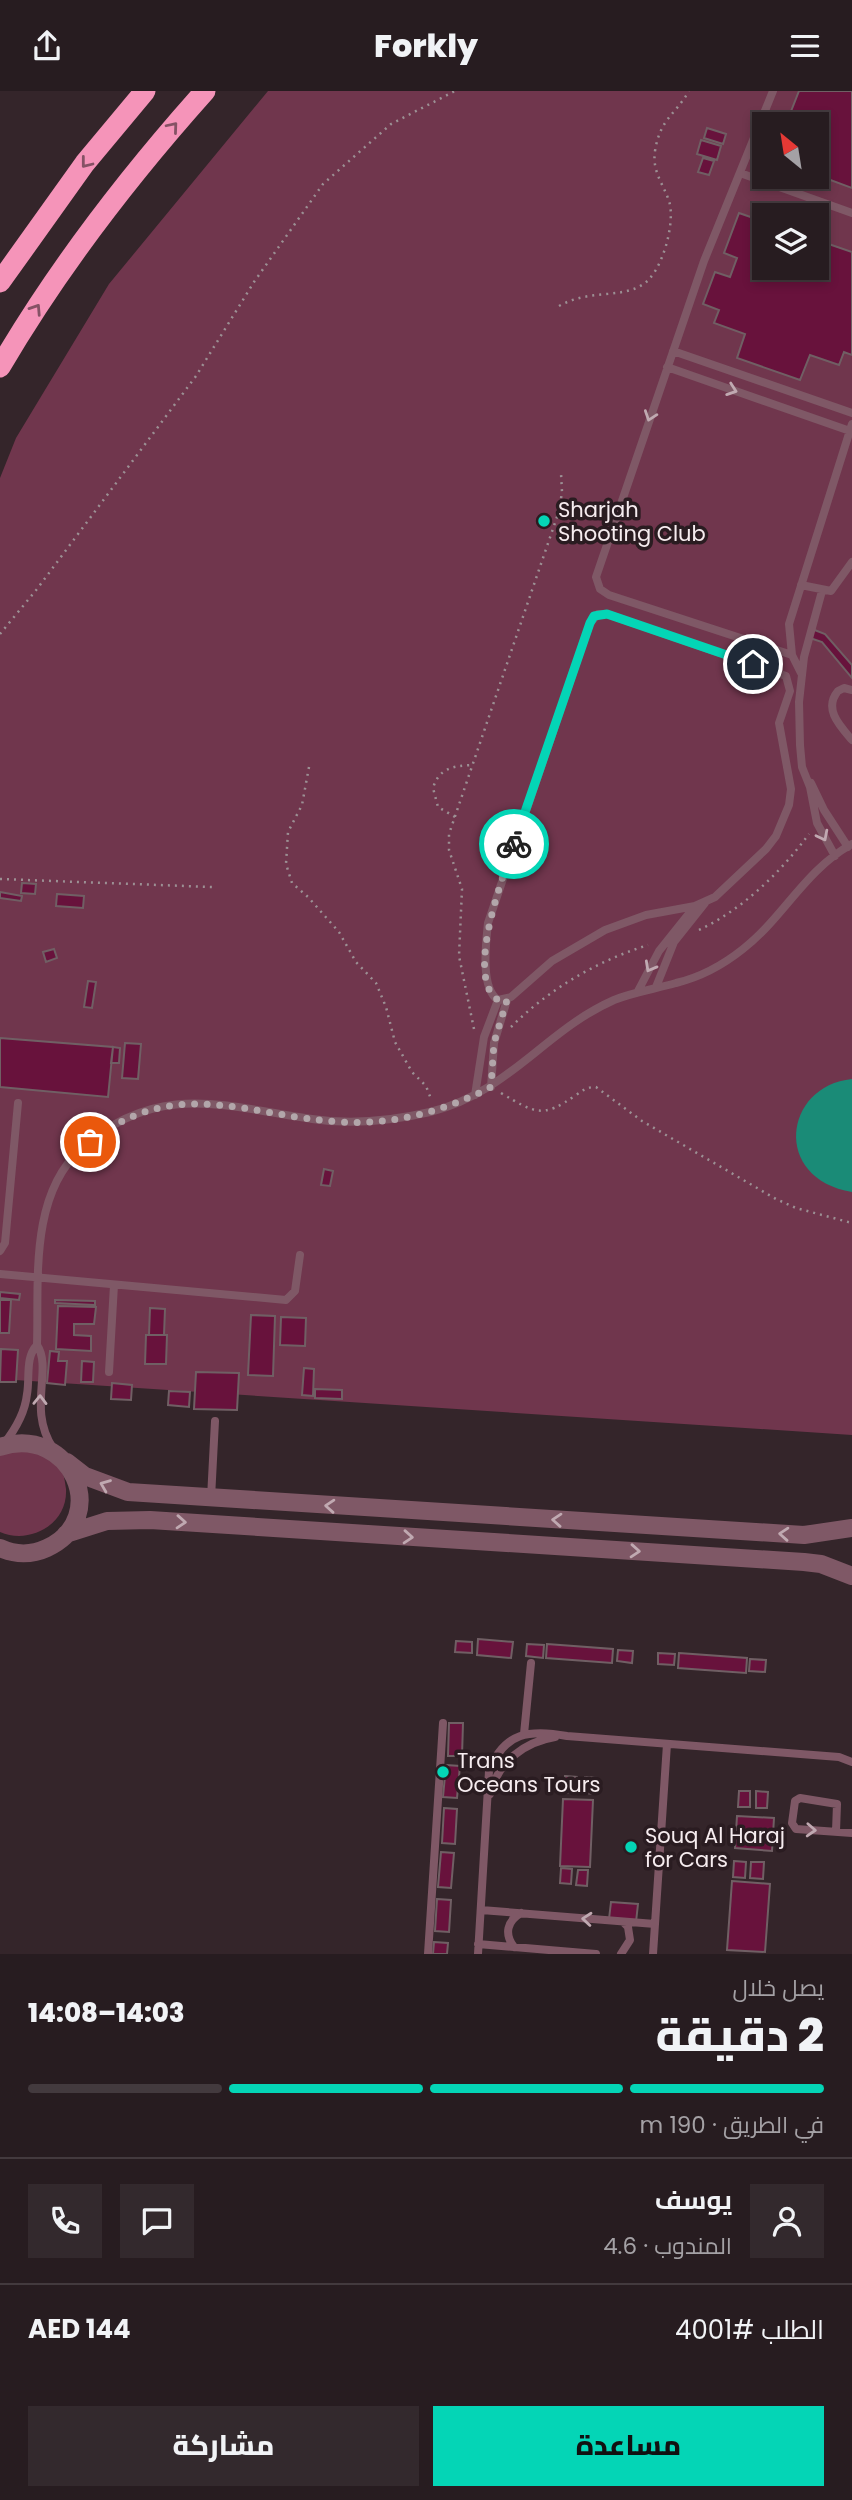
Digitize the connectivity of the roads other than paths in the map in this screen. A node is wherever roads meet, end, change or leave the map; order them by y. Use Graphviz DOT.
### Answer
graph roads {
  1 [pos="145,91"];
  2 [pos="205,91"];
  3 [pos="773,91"];
  4 [pos="740,173"];
  5 [pos="852,213"];
  6 [pos="0,282"];
  7 [pos="673,351"];
  8 [pos="5,358"];
  9 [pos="667,367"];
  10 [pos="0,379"];
  11 [pos="852,414"];
  12 [pos="851,428"];
  13 [pos="852,562"];
  14 [pos="801,585"];
  15 [pos="822,591"];
  16 [pos="792,655"];
  17 [pos="801,680"];
  18 [pos="852,690"];
  19 [pos="852,740"];
  20 [pos="802,767"];
  21 [pos="850,846"];
  22 [pos="835,856"];
  23 [pos="705,902"];
  24 [pos="695,906"];
  25 [pos="671,941"];
  26 [pos="656,987"];
  27 [pos="638,991"];
  28 [pos="503,1000"];
  29 [pos="491,1087"];
  30 [pos="475,1095"];
  31 [pos="18,1103"];
  32 [pos="0,1251"];
  33 [pos="300,1255"];
  34 [pos="0,1274"];
  35 [pos="39,1278"];
  36 [pos="114,1285"];
  37 [pos="37,1345"];
  38 [pos="108,1372"];
  39 [pos="215,1421"];
  40 [pos="0,1447"];
  41 [pos="62,1458"];
  42 [pos="211,1498"];
  43 [pos="852,1528"];
  44 [pos="66,1534"];
  45 [pos="3,1551"];
  46 [pos="852,1576"];
  47 [pos="531,1663"];
  48 [pos="443,1723"];
  49 [pos="524,1734"];
  50 [pos="567,1736"];
  51 [pos="667,1744"];
  52 [pos="852,1752"];
  53 [pos="839,1757"];
  54 [pos="852,1762"];
  55 [pos="488,1803"];
  56 [pos="836,1831"];
  57 [pos="852,1833"];
  58 [pos="481,1910"];
  59 [pos="521,1913"];
  60 [pos="624,1922"];
  61 [pos="655,1924"];
  62 [pos="478,1944"];
  63 [pos="514,1947"];
  64 [pos="428,1954"];
  65 [pos="478,1954"];
  66 [pos="596,1954"];
  67 [pos="621,1954"];
  68 [pos="653,1954"];
  1 -- 6 [label="highway, one-way"];
  8 -- 2 [label="highway, one-way"];
  3 -- 4 [label="lane"];
  4 -- 5 [label="lane"];
  4 -- 7 [label="lane"];
  7 -- 9 [label="lane"];
  7 -- 11 [label="lane"];
  8 -- 10 [label="highway"];
  9 -- 12 [label="lane, one-way"];
  9 -- 16 [label="lane, one-way"];
  12 -- 14 [label="lane"];
  13 -- 15 [label="lane"];
  14 -- 15 [label="lane"];
  14 -- 16 [label="lane"];
  15 -- 17 [label="lane"];
  16 -- 17 [label="lane"];
  17 -- 20 [label="lane"];
  18 -- 19 [label="lane"];
  20 -- 21 [label="lane"];
  20 -- 22 [label="lane, one-way"];
  21 -- 22 [label="lane"];
  22 -- 26 [label="lane"];
  23 -- 24 [label="lane"];
  23 -- 25 [label="lane"];
  23 -- 28 [label="lane"];
  24 -- 25 [label="lane"];
  24 -- 28 [label="lane"];
  25 -- 26 [label="lane"];
  25 -- 27 [label="lane, one-way"];
  26 -- 27 [label="lane"];
  27 -- 29 [label="lane"];
  28 -- 29 [label="lane"];
  28 -- 30 [label="lane"];
  29 -- 30 [label="lane"];
  30 -- 35 [label="lane"];
  31 -- 32 [label="lane"];
  33 -- 36 [label="lane"];
  34 -- 35 [label="lane"];
  35 -- 36 [label="lane"];
  35 -- 37 [label="lane"];
  36 -- 38 [label="lane"];
  37 -- 40 [label="lane"];
  41 -- 37 [label="lane, one-way"];
  39 -- 42 [label="lane"];
  40 -- 41 [label="street"];
  42 -- 41 [label="street, one-way"];
  41 -- 44 [label="street"];
  43 -- 42 [label="street, one-way"];
  44 -- 45 [label="street"];
  44 -- 46 [label="street, one-way"];
  47 -- 49 [label="lane"];
  48 -- 64 [label="lane"];
  49 -- 50 [label="lane"];
  49 -- 55 [label="lane"];
  50 -- 51 [label="lane"];
  50 -- 55 [label="lane"];
  51 -- 53 [label="lane"];
  51 -- 61 [label="lane"];
  52 -- 53 [label="lane"];
  53 -- 54 [label="lane"];
  55 -- 58 [label="lane"];
  56 -- 56 [label="lane, one-way"];
  56 -- 57 [label="lane"];
  58 -- 59 [label="lane"];
  58 -- 62 [label="lane"];
  60 -- 59 [label="lane, one-way"];
  59 -- 63 [label="lane"];
  60 -- 61 [label="lane"];
  60 -- 67 [label="lane"];
  61 -- 68 [label="lane"];
  62 -- 63 [label="lane"];
  62 -- 65 [label="lane"];
  63 -- 66 [label="lane"];
}
